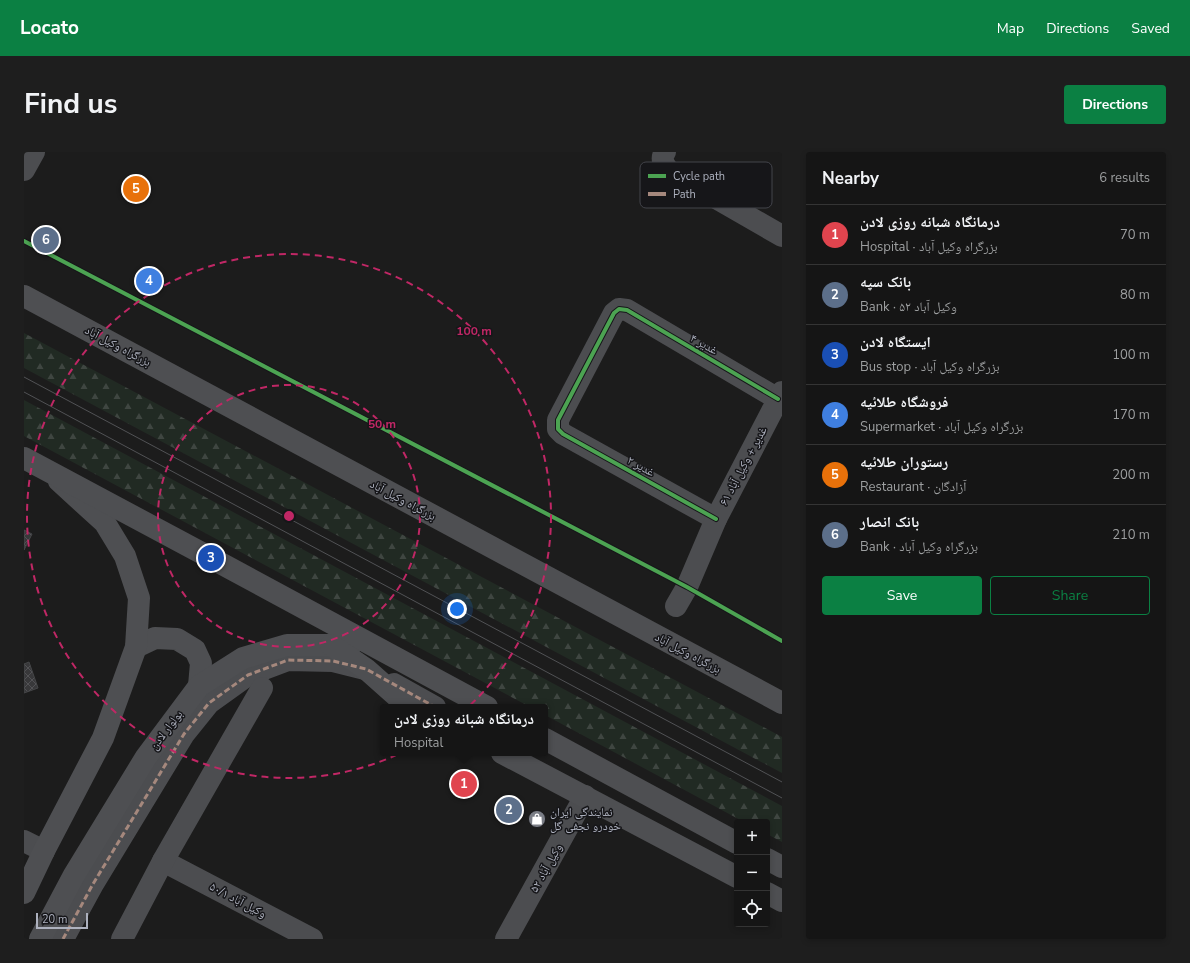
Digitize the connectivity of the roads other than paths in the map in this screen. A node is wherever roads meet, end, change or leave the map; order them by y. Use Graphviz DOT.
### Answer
graph roads {
  1 [pos="34,152"];
  2 [pos="24,170"];
  3 [pos="733,208"];
  4 [pos="782,236"];
  5 [pos="24,296"];
  6 [pos="780,395"];
  7 [pos="558,429"];
  8 [pos="24,458"];
  9 [pos="24,464"];
  10 [pos="49,472"];
  11 [pos="716,519"];
  12 [pos="676,606"];
  13 [pos="331,644"];
  14 [pos="136,647"];
  15 [pos="379,648"];
  16 [pos="366,669"];
  17 [pos="198,686"];
  18 [pos="262,688"];
  19 [pos="782,703"];
  20 [pos="408,704"];
  21 [pos="430,704"];
  22 [pos="482,704"];
  23 [pos="548,741"];
  24 [pos="508,756"];
  25 [pos="585,796"];
  26 [pos="24,841"];
  27 [pos="734,841"];
  28 [pos="44,851"];
  29 [pos="163,861"];
  30 [pos="770,861"];
  31 [pos="782,867"];
  32 [pos="734,875"];
  33 [pos="24,893"];
  34 [pos="770,895"];
  35 [pos="782,901"];
  36 [pos="40,939"];
  37 [pos="63,939"];
  38 [pos="122,939"];
  39 [pos="312,939"];
  40 [pos="506,939"];
  1 -- 2 [label="street"];
  3 -- 4 [label="street"];
  5 -- 19 [label="main road, بزرگراه وکیل آباد"];
  6 -- 7 [label="street, غدیر ۴"];
  6 -- 11 [label="street, غدیر + وکیل آباد ۶۱"];
  7 -- 11 [label="street, غدیر ۲"];
  8 -- 10 [label="main road"];
  9 -- 10 [label="street"];
  10 -- 14 [label="main road"];
  10 -- 15 [label="main road"];
  11 -- 12 [label="street, غدیر + وکیل آباد ۶۱"];
  13 -- 15 [label="main road, بولوار لادن"];
  13 -- 16 [label="main road"];
  13 -- 17 [label="main road, بولوار لادن"];
  14 -- 17 [label="main road"];
  14 -- 28 [label="main road"];
  15 -- 22 [label="main road"];
  16 -- 20 [label="main road"];
  16 -- 21 [label="street"];
  16 -- 37 [label="street"];
  17 -- 36 [label="main road, بولوار لادن"];
  18 -- 29 [label="street"];
  23 -- 27 [label="main road"];
  24 -- 25 [label="main road"];
  25 -- 32 [label="main road"];
  25 -- 40 [label="street, ۵۲ وکیل آباد"];
  26 -- 28 [label="street"];
  28 -- 33 [label="main road"];
  29 -- 38 [label="street"];
  29 -- 39 [label="street, وکیل آباد ۵۰/۱"];
  30 -- 31 [label="main road"];
  34 -- 35 [label="main road"];
}
